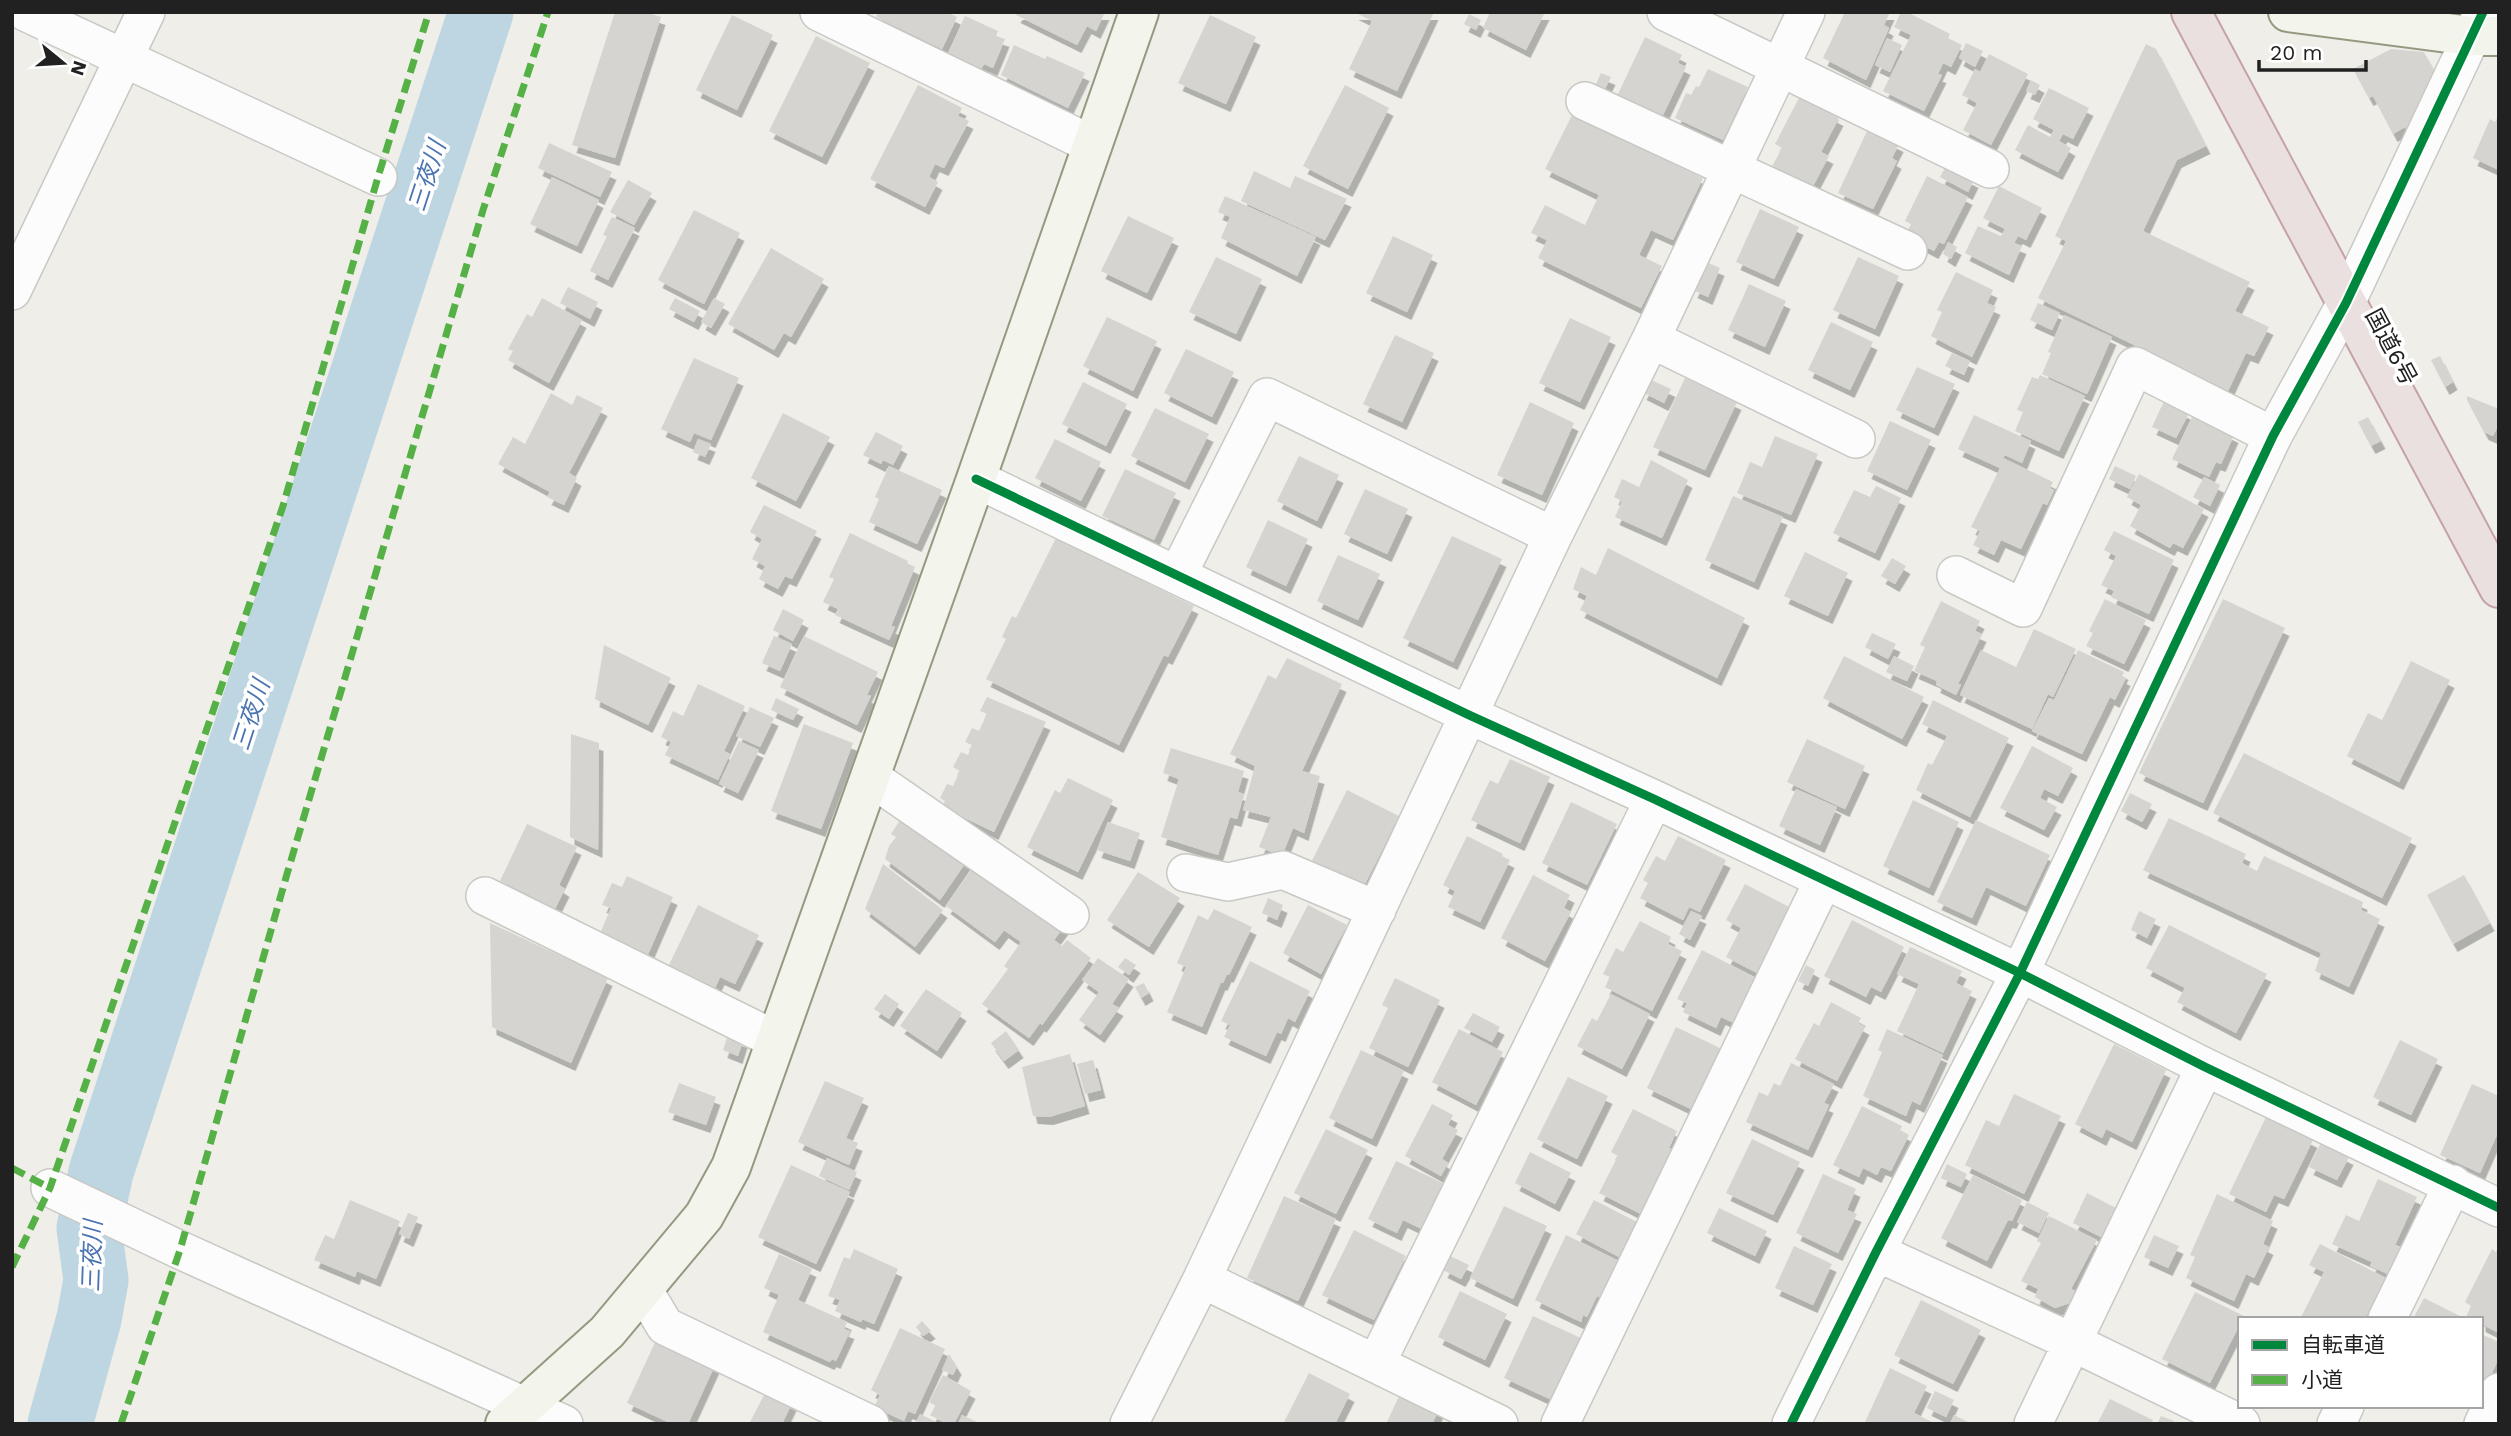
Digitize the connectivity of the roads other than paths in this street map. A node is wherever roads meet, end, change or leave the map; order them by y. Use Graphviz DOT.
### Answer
graph roads {
  1 [pos="25,12"];
  2 [pos="146,12"];
  3 [pos="819,12"];
  4 [pos="1139,12"];
  5 [pos="1666,12"];
  6 [pos="1806,12"];
  7 [pos="2191,12"];
  8 [pos="2288,12"];
  9 [pos="2484,28"];
  10 [pos="123,60"];
  11 [pos="1780,66"];
  12 [pos="1586,101"];
  13 [pos="1093,145"];
  14 [pos="1731,169"];
  15 [pos="1990,169"];
  16 [pos="378,177"];
  17 [pos="1908,251"];
  18 [pos="12,291"];
  19 [pos="2346,303"];
  20 [pos="1651,339"];
  21 [pos="2273,436"];
  22 [pos="1856,439"];
  23 [pos="976,479"];
  24 [pos="1553,536"];
  25 [pos="1178,575"];
  26 [pos="1956,575"];
  27 [pos="2499,588"];
  28 [pos="1469,715"];
  29 [pos="870,778"];
  30 [pos="1654,799"];
  31 [pos="1185,873"];
  32 [pos="1823,881"];
  33 [pos="485,896"];
  34 [pos="1377,910"];
  35 [pos="1070,915"];
  36 [pos="2020,973"];
  37 [pos="776,1040"];
  38 [pos="2205,1067"];
  39 [pos="2453,1184"];
  40 [pos="50,1188"];
  41 [pos="2499,1208"];
  42 [pos="1876,1252"];
  43 [pos="1202,1279"];
  44 [pos="643,1289"];
  45 [pos="2388,1317"];
  46 [pos="2072,1342"];
  47 [pos="1377,1364"];
  48 [pos="2499,1392"];
  49 [pos="2344,1408"];
  50 [pos="514,1415"];
  51 [pos="564,1424"];
  52 [pos="870,1424"];
  53 [pos="1129,1424"];
  54 [pos="1499,1424"];
  55 [pos="1560,1424"];
  56 [pos="1791,1424"];
  57 [pos="2033,1424"];
  58 [pos="2241,1424"];
  59 [pos="2336,1424"];
  60 [pos="2483,1424"];
  1 -- 10 [label="street"];
  2 -- 10 [label="street"];
  3 -- 13 [label="street"];
  4 -- 13 [label="street"];
  5 -- 11 [label="street"];
  6 -- 11 [label="street"];
  7 -- 19 [label="highway, 国道6号"];
  8 -- 9 [label="street"];
  9 -- 19 [label="street"];
  10 -- 16 [label="street"];
  10 -- 18 [label="street"];
  11 -- 14 [label="street"];
  11 -- 15 [label="street"];
  12 -- 14 [label="street"];
  13 -- 23 [label="street"];
  14 -- 17 [label="street"];
  14 -- 20 [label="street"];
  19 -- 21 [label="street"];
  19 -- 27 [label="highway, 国道6号"];
  20 -- 22 [label="street"];
  20 -- 24 [label="street"];
  21 -- 26 [label="street"];
  21 -- 36 [label="street"];
  23 -- 25 [label="street"];
  23 -- 29 [label="street"];
  24 -- 25 [label="street"];
  24 -- 28 [label="street"];
  25 -- 28 [label="street"];
  28 -- 30 [label="street"];
  28 -- 34 [label="street"];
  29 -- 35 [label="street"];
  29 -- 37 [label="street"];
  30 -- 32 [label="street"];
  30 -- 47 [label="street"];
  31 -- 34 [label="street"];
  32 -- 36 [label="street"];
  32 -- 55 [label="street"];
  33 -- 37 [label="street"];
  34 -- 43 [label="street"];
  36 -- 38 [label="street"];
  36 -- 42 [label="street"];
  37 -- 44 [label="street"];
  38 -- 39 [label="street"];
  38 -- 46 [label="street"];
  39 -- 41 [label="street"];
  39 -- 45 [label="street"];
  40 -- 50 [label="street"];
  42 -- 46 [label="street"];
  42 -- 56 [label="street"];
  43 -- 47 [label="street"];
  43 -- 53 [label="street"];
  44 -- 50 [label="street"];
  44 -- 52 [label="street"];
  46 -- 57 [label="street"];
  46 -- 58 [label="street"];
  47 -- 54 [label="street"];
  48 -- 60 [label="street"];
  49 -- 59 [label="street"];
  50 -- 51 [label="street"];
}
